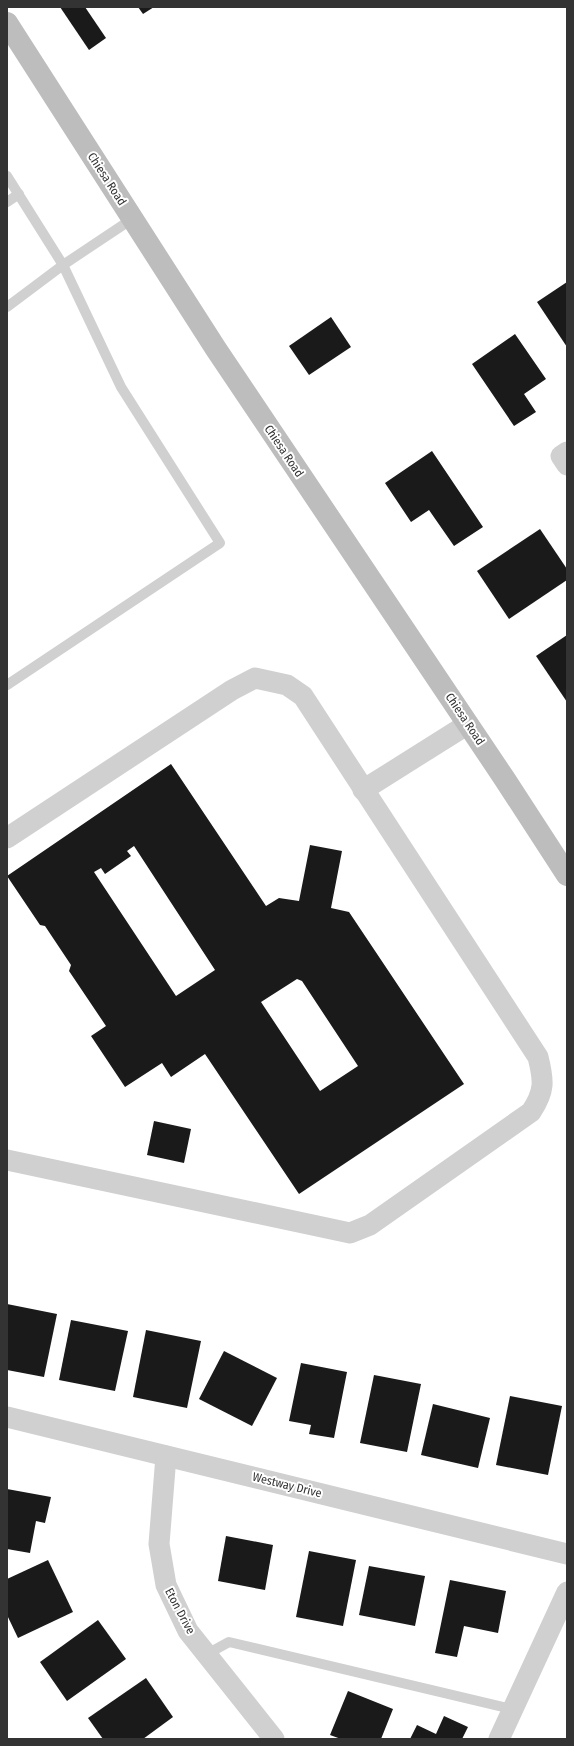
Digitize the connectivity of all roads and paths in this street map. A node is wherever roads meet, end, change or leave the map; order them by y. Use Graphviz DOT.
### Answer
graph roads {
  1 [pos="7,22"];
  2 [pos="7,176"];
  3 [pos="19,194"];
  4 [pos="7,202"];
  5 [pos="132,219"];
  6 [pos="64,265"];
  7 [pos="7,307"];
  8 [pos="7,685"];
  9 [pos="468,724"];
  10 [pos="363,790"];
  11 [pos="7,838"];
  12 [pos="565,868"];
  13 [pos="7,1160"];
  14 [pos="7,1417"];
  15 [pos="166,1456"];
  16 [pos="567,1554"];
  17 [pos="567,1592"];
  18 [pos="207,1654"];
  19 [pos="512,1709"];
  20 [pos="274,1739"];
  21 [pos="499,1739"];
  1 -- 5 [label="main road, Chiesa Road"];
  2 -- 3 [label="lane"];
  3 -- 4 [label="lane"];
  3 -- 6 [label="lane"];
  5 -- 6 [label="lane"];
  5 -- 9 [label="main road, Chiesa Road"];
  6 -- 7 [label="lane"];
  6 -- 8 [label="lane"];
  9 -- 10 [label="street"];
  9 -- 12 [label="main road, Chiesa Road"];
  10 -- 11 [label="street"];
  10 -- 13 [label="street"];
  14 -- 15 [label="street, Westway Drive"];
  15 -- 16 [label="street, Westway Drive"];
  15 -- 18 [label="street, Eton Drive"];
  17 -- 19 [label="street"];
  18 -- 19 [label="lane"];
  18 -- 20 [label="street, Eton Drive"];
  19 -- 21 [label="street"];
}
